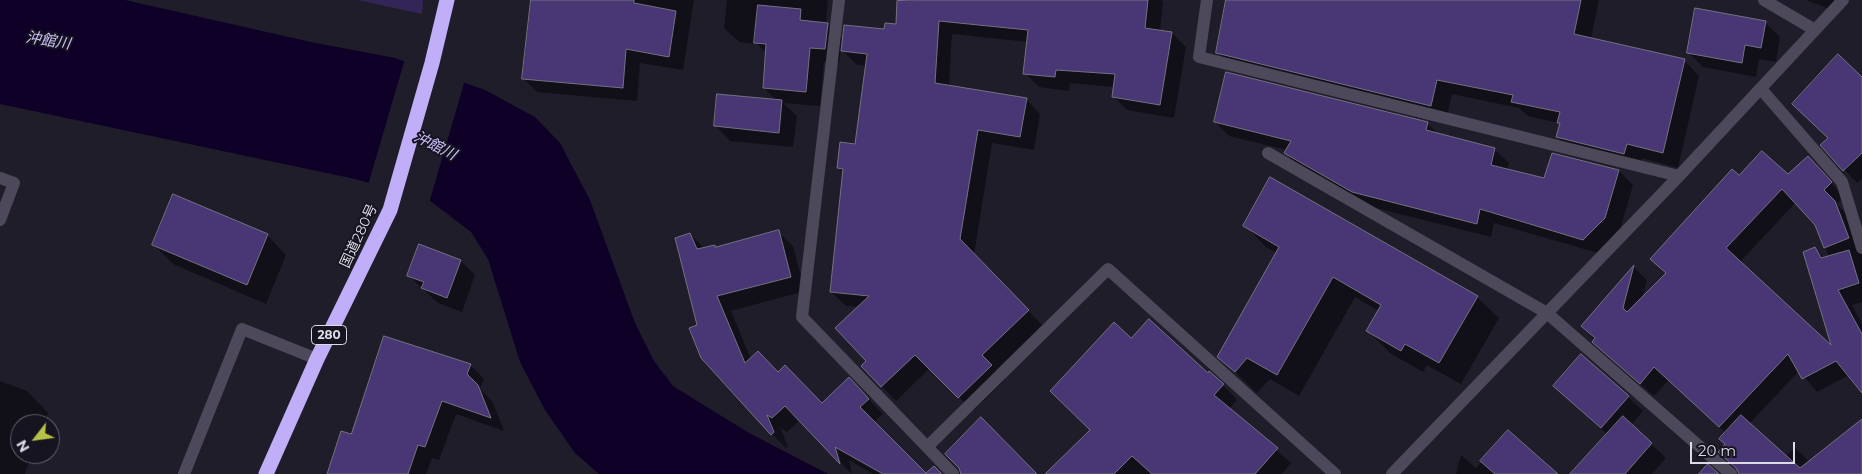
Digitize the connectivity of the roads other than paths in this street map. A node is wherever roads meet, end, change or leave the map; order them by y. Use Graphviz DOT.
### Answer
graph roads {
  1 [pos="447,0"];
  2 [pos="839,0"];
  3 [pos="1207,0"];
  4 [pos="1764,0"];
  5 [pos="1843,0"];
  6 [pos="1815,30"];
  7 [pos="1761,89"];
  8 [pos="1268,153"];
  9 [pos="1679,176"];
  10 [pos="0,178"];
  11 [pos="0,220"];
  12 [pos="1862,248"];
  13 [pos="1547,313"];
  14 [pos="317,359"];
  15 [pos="927,447"];
  16 [pos="184,474"];
  17 [pos="266,474"];
  18 [pos="953,474"];
  19 [pos="1335,474"];
  20 [pos="1392,474"];
  21 [pos="1731,474"];
  1 -- 14 [label="highway, 国道280号 / 280"];
  2 -- 15 [label="street"];
  3 -- 9 [label="street"];
  4 -- 6 [label="street"];
  5 -- 6 [label="street"];
  6 -- 7 [label="street"];
  7 -- 9 [label="street"];
  7 -- 12 [label="street"];
  8 -- 13 [label="street"];
  9 -- 13 [label="street"];
  10 -- 11 [label="street"];
  13 -- 20 [label="street"];
  13 -- 21 [label="street"];
  14 -- 16 [label="street"];
  14 -- 17 [label="highway, 国道280号 / 280"];
  15 -- 18 [label="street"];
  15 -- 19 [label="street"];
}
